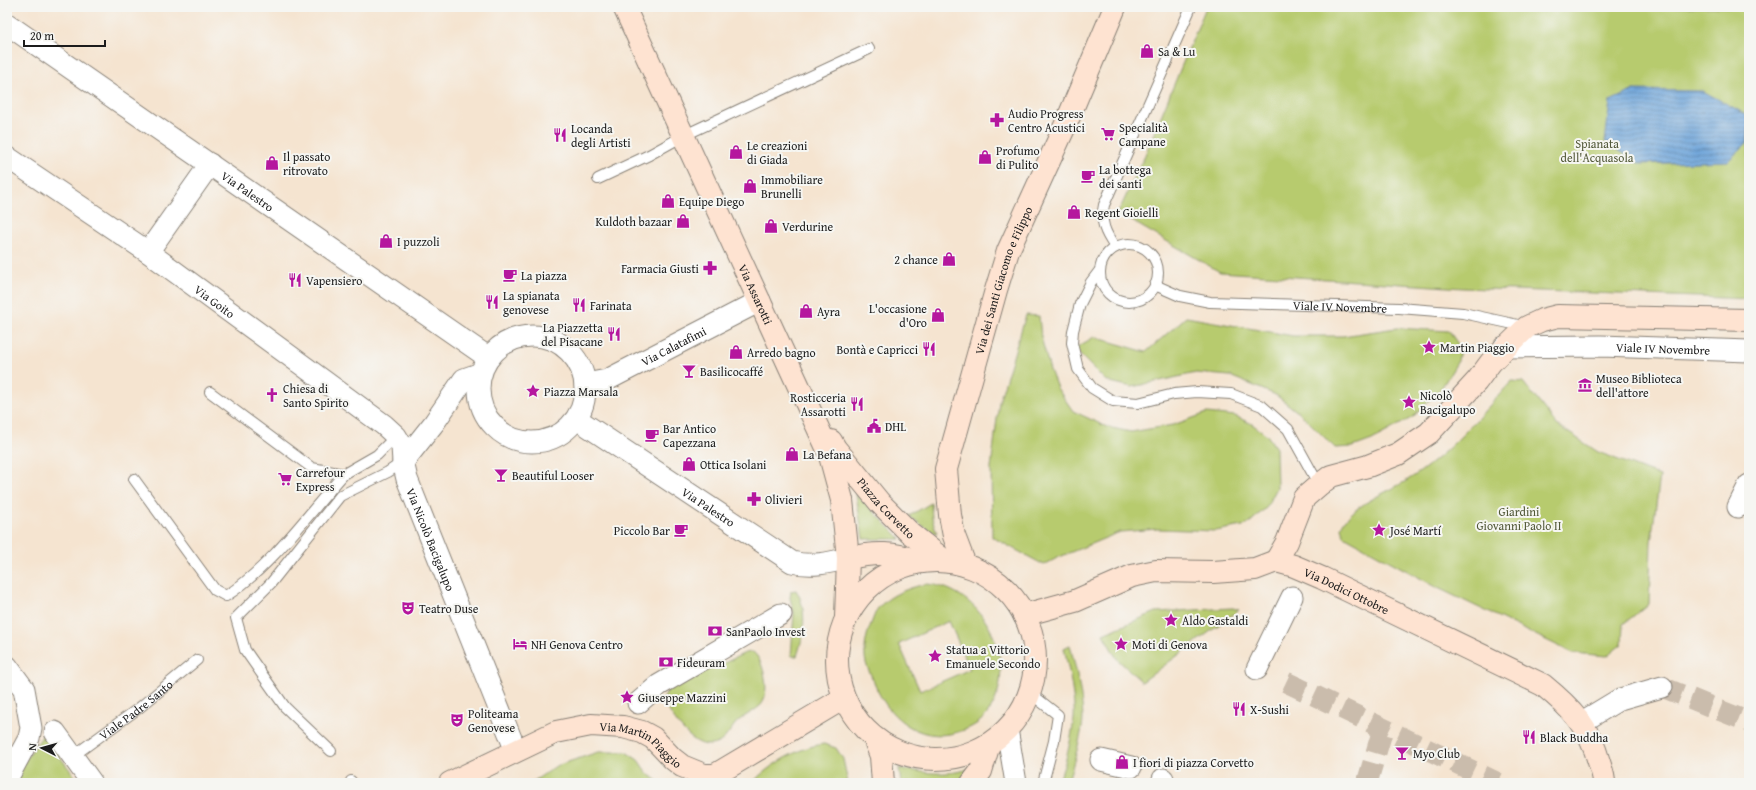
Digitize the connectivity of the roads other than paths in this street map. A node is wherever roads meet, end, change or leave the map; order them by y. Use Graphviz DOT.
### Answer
graph roads {
  1 [pos="624,7"];
  2 [pos="1114,7"];
  3 [pos="1191,7"];
  4 [pos="7,24"];
  5 [pos="870,49"];
  6 [pos="685,135"];
  7 [pos="7,157"];
  8 [pos="210,164"];
  9 [pos="598,179"];
  10 [pos="1115,247"];
  11 [pos="148,252"];
  12 [pos="1100,270"];
  13 [pos="1155,285"];
  14 [pos="760,302"];
  15 [pos="1749,320"];
  16 [pos="1527,327"];
  17 [pos="1504,347"];
  18 [pos="1749,351"];
  19 [pos="485,365"];
  20 [pos="586,384"];
  21 [pos="210,392"];
  22 [pos="576,419"];
  23 [pos="396,436"];
  24 [pos="832,450"];
  25 [pos="403,462"];
  26 [pos="344,474"];
  27 [pos="134,479"];
  28 [pos="1319,484"];
  29 [pos="1749,485"];
  30 [pos="1738,507"];
  31 [pos="848,558"];
  32 [pos="1276,561"];
  33 [pos="920,562"];
  34 [pos="955,563"];
  35 [pos="1292,597"];
  36 [pos="781,614"];
  37 [pos="1024,615"];
  38 [pos="846,618"];
  39 [pos="197,660"];
  40 [pos="7,666"];
  41 [pos="1257,669"];
  42 [pos="1662,686"];
  43 [pos="1030,693"];
  44 [pos="844,698"];
  45 [pos="638,703"];
  46 [pos="1582,722"];
  47 [pos="1007,730"];
  48 [pos="55,732"];
  49 [pos="874,738"];
  50 [pos="989,744"];
  51 [pos="331,751"];
  52 [pos="516,751"];
  53 [pos="73,756"];
  54 [pos="1101,760"];
  55 [pos="1130,767"];
  56 [pos="7,779"];
  57 [pos="717,779"];
  58 [pos="463,780"];
  59 [pos="92,783"];
  60 [pos="883,783"];
  61 [pos="972,783"];
  62 [pos="1016,783"];
  63 [pos="1043,783"];
  64 [pos="1604,783"];
  1 -- 6 [label="main road, Via Assarotti"];
  2 -- 34 [label="main road, Via dei Santi Giacomo e Filippo"];
  3 -- 10 [label="lane"];
  4 -- 8 [label="street, Via Palestro"];
  5 -- 6 [label="lane"];
  6 -- 9 [label="lane"];
  6 -- 14 [label="main road, Via Assarotti"];
  6 -- 24 [label="main road, Via Assarotti"];
  7 -- 11 [label="street, Via Goito"];
  8 -- 11 [label="street"];
  8 -- 19 [label="street, Via Palestro"];
  10 -- 12 [label="lane"];
  10 -- 13 [label="lane"];
  11 -- 23 [label="street, Via Goito"];
  12 -- 13 [label="lane"];
  12 -- 28 [label="lane"];
  13 -- 16 [label="lane, Viale IV Novembre"];
  14 -- 20 [label="street, Via Calatafimi"];
  14 -- 24 [label="main road, Via Assarotti"];
  15 -- 16 [label="main road"];
  16 -- 17 [label="main road"];
  17 -- 18 [label="street, Viale IV Novembre"];
  17 -- 28 [label="main road"];
  19 -- 20 [label="street"];
  19 -- 22 [label="street"];
  19 -- 25 [label="street"];
  20 -- 22 [label="street"];
  21 -- 26 [label="lane"];
  22 -- 31 [label="street, Via Palestro"];
  23 -- 25 [label="street, Via Goito"];
  23 -- 26 [label="lane"];
  24 -- 31 [label="main road, Piazza Corvetto"];
  24 -- 34 [label="main road, Piazza Corvetto"];
  25 -- 51 [label="lane"];
  25 -- 52 [label="street, Via Nicolò Bacigalupo"];
  26 -- 27 [label="lane"];
  28 -- 32 [label="main road"];
  29 -- 30 [label="street"];
  31 -- 33 [label="main road, Piazza Corvetto"];
  31 -- 38 [label="main road, Piazza Corvetto"];
  32 -- 37 [label="main road"];
  32 -- 46 [label="main road, Via Dodici Ottobre"];
  33 -- 34 [label="main road, Piazza Corvetto"];
  33 -- 38 [label="main road, Piazza Corvetto"];
  34 -- 37 [label="main road, Piazza Corvetto"];
  35 -- 41 [label="street"];
  36 -- 45 [label="street"];
  37 -- 43 [label="main road, Piazza Corvetto"];
  38 -- 44 [label="main road, Piazza Corvetto"];
  39 -- 53 [label="lane, Viale Padre Santo"];
  40 -- 56 [label="street"];
  42 -- 46 [label="street"];
  43 -- 47 [label="main road, Piazza Corvetto"];
  43 -- 63 [label="lane"];
  44 -- 49 [label="main road, Piazza Corvetto"];
  44 -- 57 [label="main road, Via Martin Piaggio"];
  46 -- 64 [label="main road, Via Dodici Ottobre"];
  47 -- 50 [label="main road, Piazza Corvetto"];
  47 -- 62 [label="street"];
  48 -- 53 [label="street"];
  49 -- 50 [label="main road, Piazza Corvetto"];
  49 -- 60 [label="main road, Piazza Corvetto"];
  50 -- 61 [label="main road"];
  52 -- 57 [label="main road, Via Martin Piaggio"];
  52 -- 58 [label="main road, Via Martin Piaggio"];
  53 -- 59 [label="street"];
  54 -- 55 [label="street"];
}
